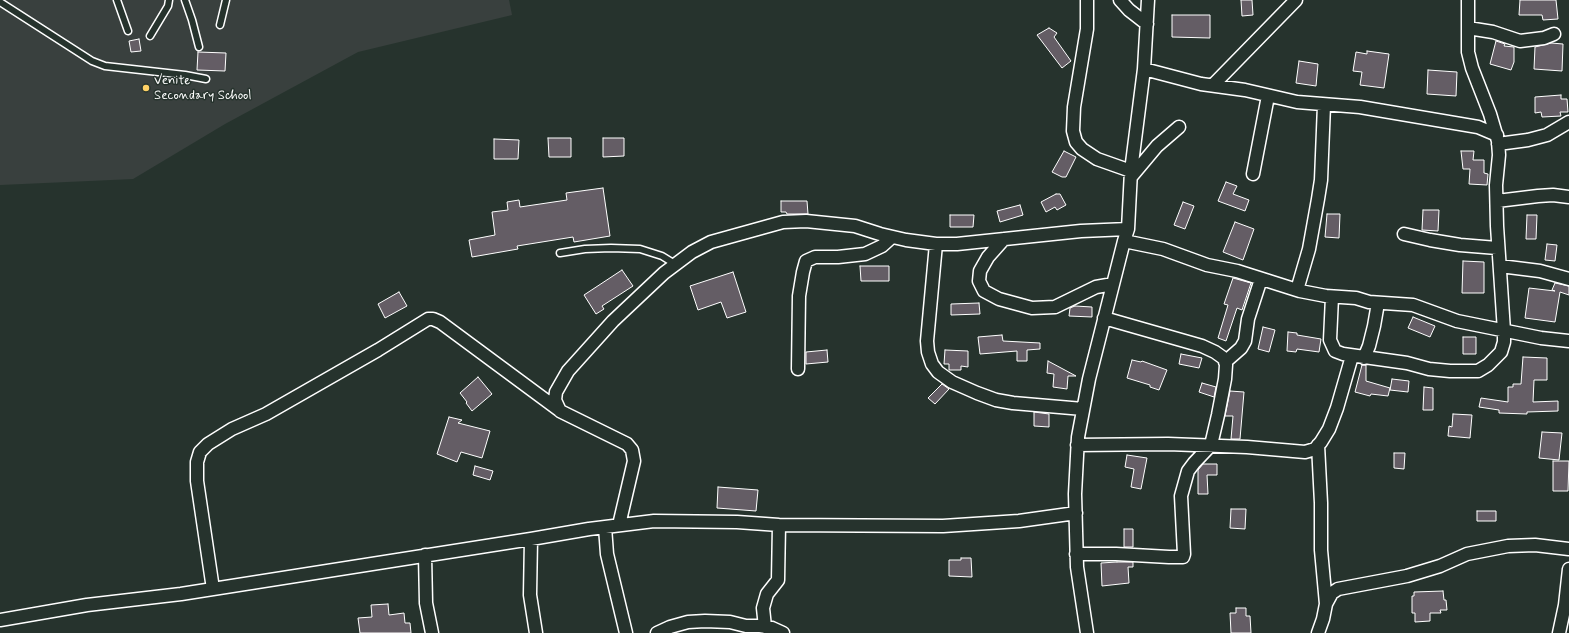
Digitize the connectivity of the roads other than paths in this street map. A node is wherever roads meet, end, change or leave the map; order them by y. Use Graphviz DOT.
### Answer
graph roads {
  1 [pos="117,0"];
  2 [pos="169,0"];
  3 [pos="185,0"];
  4 [pos="226,0"];
  5 [pos="1087,0"];
  6 [pos="1120,0"];
  7 [pos="1148,0"];
  8 [pos="1296,0"];
  9 [pos="1468,0"];
  10 [pos="0,2"];
  11 [pos="1147,24"];
  12 [pos="220,26"];
  13 [pos="1468,28"];
  14 [pos="128,31"];
  15 [pos="1554,34"];
  16 [pos="150,36"];
  17 [pos="199,47"];
  18 [pos="1144,69"];
  19 [pos="206,79"];
  20 [pos="1213,85"];
  21 [pos="1268,96"];
  22 [pos="1324,105"];
  23 [pos="1569,122"];
  24 [pos="1179,127"];
  25 [pos="1498,140"];
  26 [pos="1131,174"];
  27 [pos="1253,174"];
  28 [pos="1568,198"];
  29 [pos="1497,201"];
  30 [pos="1128,229"];
  31 [pos="1404,234"];
  32 [pos="892,237"];
  33 [pos="1004,239"];
  34 [pos="1124,241"];
  35 [pos="936,244"];
  36 [pos="1497,248"];
  37 [pos="560,253"];
  38 [pos="675,264"];
  39 [pos="1500,266"];
  40 [pos="1261,279"];
  41 [pos="1569,279"];
  42 [pos="1113,284"];
  43 [pos="1297,290"];
  44 [pos="1332,297"];
  45 [pos="1378,302"];
  46 [pos="1104,318"];
  47 [pos="1504,331"];
  48 [pos="1569,342"];
  49 [pos="1358,357"];
  50 [pos="1225,362"];
  51 [pos="798,369"];
  52 [pos="1083,409"];
  53 [pos="560,411"];
  54 [pos="1078,445"];
  55 [pos="1211,445"];
  56 [pos="1318,445"];
  57 [pos="1076,513"];
  58 [pos="619,525"];
  59 [pos="779,525"];
  60 [pos="605,527"];
  61 [pos="531,539"];
  62 [pos="1569,549"];
  63 [pos="1076,554"];
  64 [pos="425,555"];
  65 [pos="1569,569"];
  66 [pos="213,589"];
  67 [pos="1326,604"];
  68 [pos="0,620"];
  69 [pos="765,627"];
  70 [pos="628,632"];
  71 [pos="432,633"];
  72 [pos="536,633"];
  73 [pos="657,633"];
  74 [pos="784,633"];
  75 [pos="1087,633"];
  76 [pos="1318,633"];
  77 [pos="1559,633"];
  1 -- 14 [label="lane"];
  2 -- 16 [label="lane"];
  3 -- 17 [label="lane"];
  4 -- 12 [label="lane"];
  5 -- 26 [label="street"];
  6 -- 11 [label="street"];
  7 -- 11 [label="street"];
  8 -- 20 [label="street"];
  9 -- 13 [label="street"];
  10 -- 19 [label="lane"];
  11 -- 18 [label="street"];
  13 -- 15 [label="street"];
  13 -- 25 [label="street"];
  18 -- 20 [label="street"];
  18 -- 26 [label="street"];
  20 -- 21 [label="street"];
  21 -- 22 [label="street"];
  21 -- 27 [label="street"];
  22 -- 25 [label="street"];
  22 -- 43 [label="street"];
  23 -- 25 [label="street"];
  24 -- 26 [label="street"];
  25 -- 29 [label="street"];
  26 -- 30 [label="street"];
  28 -- 29 [label="street"];
  29 -- 36 [label="street"];
  30 -- 33 [label="street"];
  30 -- 34 [label="street"];
  31 -- 36 [label="street"];
  32 -- 35 [label="street"];
  32 -- 38 [label="street"];
  32 -- 51 [label="street"];
  33 -- 35 [label="street"];
  33 -- 42 [label="street"];
  34 -- 40 [label="street"];
  34 -- 42 [label="street"];
  35 -- 52 [label="street"];
  36 -- 39 [label="street"];
  37 -- 38 [label="lane"];
  38 -- 53 [label="street"];
  39 -- 41 [label="street"];
  39 -- 47 [label="street"];
  40 -- 43 [label="street"];
  40 -- 50 [label="street"];
  42 -- 46 [label="street"];
  43 -- 44 [label="street"];
  44 -- 45 [label="street"];
  44 -- 49 [label="street"];
  45 -- 47 [label="street"];
  45 -- 49 [label="street"];
  46 -- 50 [label="street"];
  46 -- 52 [label="street"];
  47 -- 48 [label="street"];
  47 -- 49 [label="street"];
  49 -- 56 [label="street"];
  50 -- 55 [label="street"];
  52 -- 54 [label="street"];
  53 -- 58 [label="street"];
  53 -- 66 [label="street"];
  54 -- 55 [label="street"];
  54 -- 57 [label="street"];
  55 -- 56 [label="street"];
  55 -- 63 [label="street"];
  56 -- 67 [label="street"];
  57 -- 59 [label="street"];
  57 -- 63 [label="street"];
  58 -- 59 [label="street"];
  58 -- 60 [label="street"];
  59 -- 69 [label="street"];
  60 -- 61 [label="street"];
  60 -- 70 [label="street"];
  61 -- 64 [label="street"];
  61 -- 72 [label="street"];
  62 -- 67 [label="street"];
  63 -- 75 [label="street"];
  64 -- 66 [label="street"];
  64 -- 71 [label="street"];
  65 -- 77 [label="street"];
  66 -- 68 [label="street"];
  67 -- 76 [label="street"];
  69 -- 73 [label="street"];
  69 -- 74 [label="street"];
}
